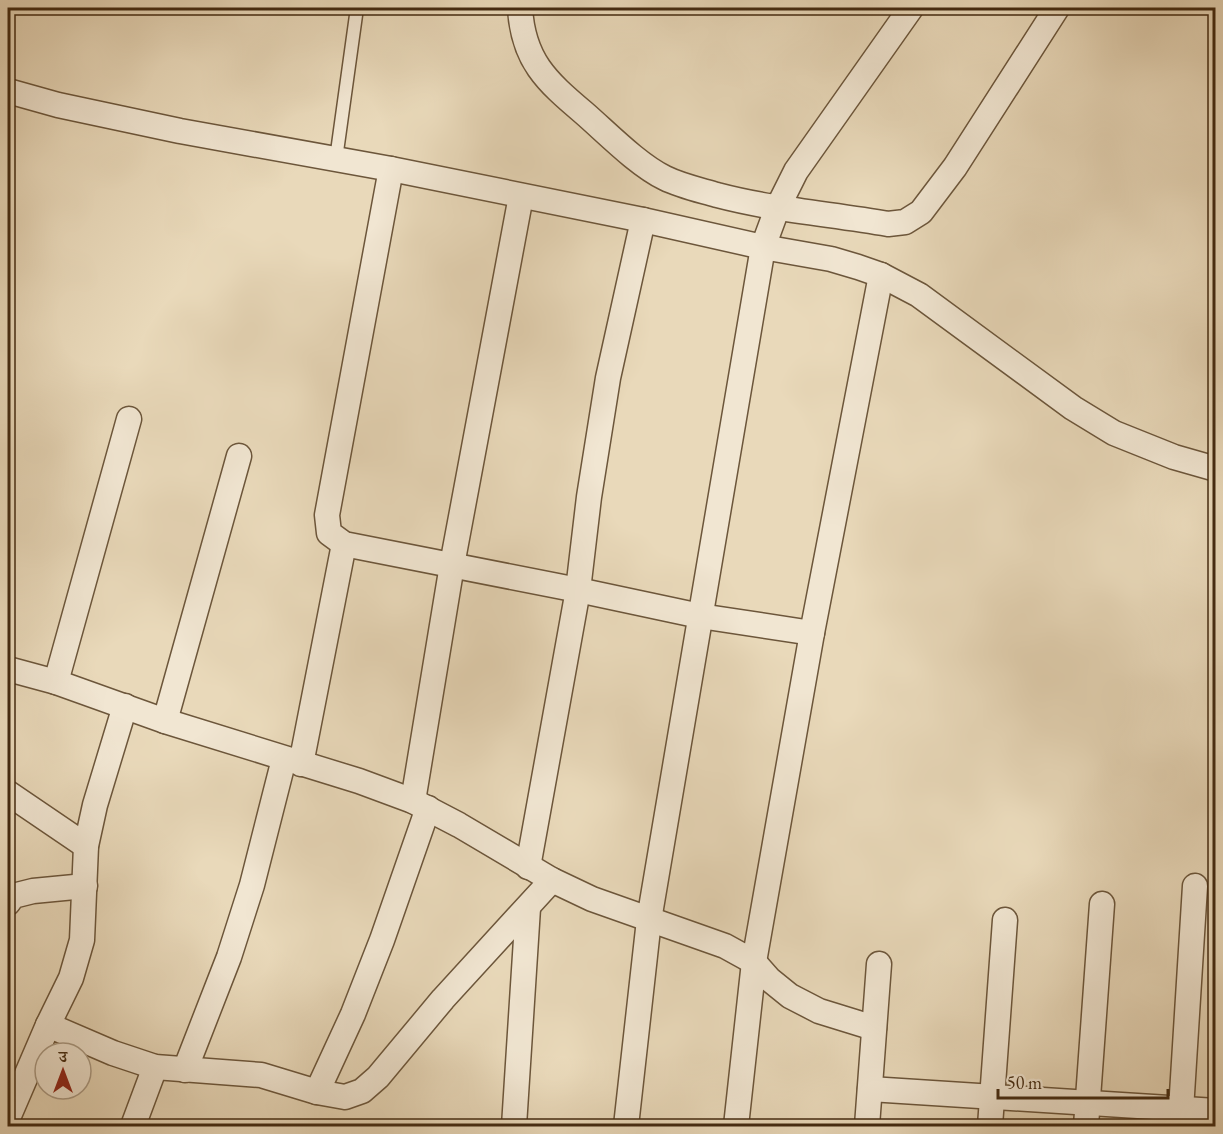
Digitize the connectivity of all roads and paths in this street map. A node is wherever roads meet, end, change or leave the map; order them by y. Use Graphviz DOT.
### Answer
graph roads {
  1 [pos="357,8"];
  2 [pos="520,8"];
  3 [pos="911,8"];
  4 [pos="1057,8"];
  5 [pos="8,91"];
  6 [pos="336,159"];
  7 [pos="391,169"];
  8 [pos="521,196"];
  9 [pos="777,209"];
  10 [pos="644,220"];
  11 [pos="763,247"];
  12 [pos="880,275"];
  13 [pos="129,419"];
  14 [pos="239,456"];
  15 [pos="1215,469"];
  16 [pos="344,544"];
  17 [pos="452,565"];
  18 [pos="578,590"];
  19 [pos="700,616"];
  20 [pos="812,633"];
  21 [pos="8,669"];
  22 [pos="56,682"];
  23 [pos="125,706"];
  24 [pos="165,721"];
  25 [pos="292,762"];
  26 [pos="8,793"];
  27 [pos="420,804"];
  28 [pos="86,846"];
  29 [pos="528,867"];
  30 [pos="552,880"];
  31 [pos="85,886"];
  32 [pos="1195,886"];
  33 [pos="8,903"];
  34 [pos="1102,904"];
  35 [pos="528,908"];
  36 [pos="649,920"];
  37 [pos="1005,920"];
  38 [pos="754,962"];
  39 [pos="879,964"];
  40 [pos="48,1024"];
  41 [pos="874,1028"];
  42 [pos="155,1067"];
  43 [pos="184,1070"];
  44 [pos="870,1089"];
  45 [pos="317,1092"];
  46 [pos="992,1097"];
  47 [pos="1215,1111"];
  48 [pos="1087,1115"];
  49 [pos="8,1118"];
  50 [pos="1181,1118"];
  51 [pos="133,1126"];
  52 [pos="514,1126"];
  53 [pos="626,1126"];
  54 [pos="736,1126"];
  55 [pos="867,1126"];
  56 [pos="990,1126"];
  1 -- 6 [label="lane"];
  2 -- 9 [label="street"];
  3 -- 9 [label="street"];
  4 -- 9 [label="street"];
  5 -- 6 [label="street"];
  6 -- 7 [label="street"];
  7 -- 8 [label="street"];
  7 -- 16 [label="street"];
  8 -- 10 [label="street"];
  8 -- 17 [label="street"];
  9 -- 11 [label="street"];
  10 -- 11 [label="street"];
  10 -- 18 [label="street"];
  11 -- 12 [label="street"];
  11 -- 19 [label="street"];
  12 -- 15 [label="street"];
  12 -- 20 [label="street"];
  13 -- 22 [label="street"];
  14 -- 24 [label="street"];
  16 -- 17 [label="street"];
  16 -- 25 [label="street"];
  17 -- 18 [label="street"];
  17 -- 27 [label="street"];
  18 -- 19 [label="street"];
  18 -- 29 [label="street"];
  19 -- 20 [label="street"];
  19 -- 36 [label="street"];
  20 -- 38 [label="street"];
  21 -- 22 [label="street"];
  22 -- 23 [label="street"];
  23 -- 24 [label="street"];
  23 -- 28 [label="street"];
  24 -- 25 [label="street"];
  25 -- 27 [label="street"];
  25 -- 43 [label="street"];
  26 -- 28 [label="street"];
  27 -- 29 [label="street"];
  27 -- 45 [label="street"];
  28 -- 31 [label="street"];
  29 -- 30 [label="street"];
  30 -- 35 [label="street"];
  30 -- 36 [label="street"];
  31 -- 33 [label="street"];
  31 -- 40 [label="street"];
  32 -- 50 [label="street"];
  34 -- 48 [label="street"];
  35 -- 45 [label="street"];
  35 -- 52 [label="street"];
  36 -- 38 [label="street"];
  36 -- 53 [label="street"];
  37 -- 46 [label="street"];
  38 -- 41 [label="street"];
  38 -- 54 [label="street"];
  39 -- 41 [label="street"];
  40 -- 42 [label="street"];
  40 -- 49 [label="street"];
  41 -- 44 [label="street"];
  42 -- 43 [label="street"];
  42 -- 51 [label="street"];
  43 -- 45 [label="street"];
  44 -- 46 [label="street"];
  44 -- 55 [label="street"];
  46 -- 48 [label="street"];
  46 -- 56 [label="street"];
  47 -- 50 [label="street"];
  48 -- 50 [label="street"];
}
